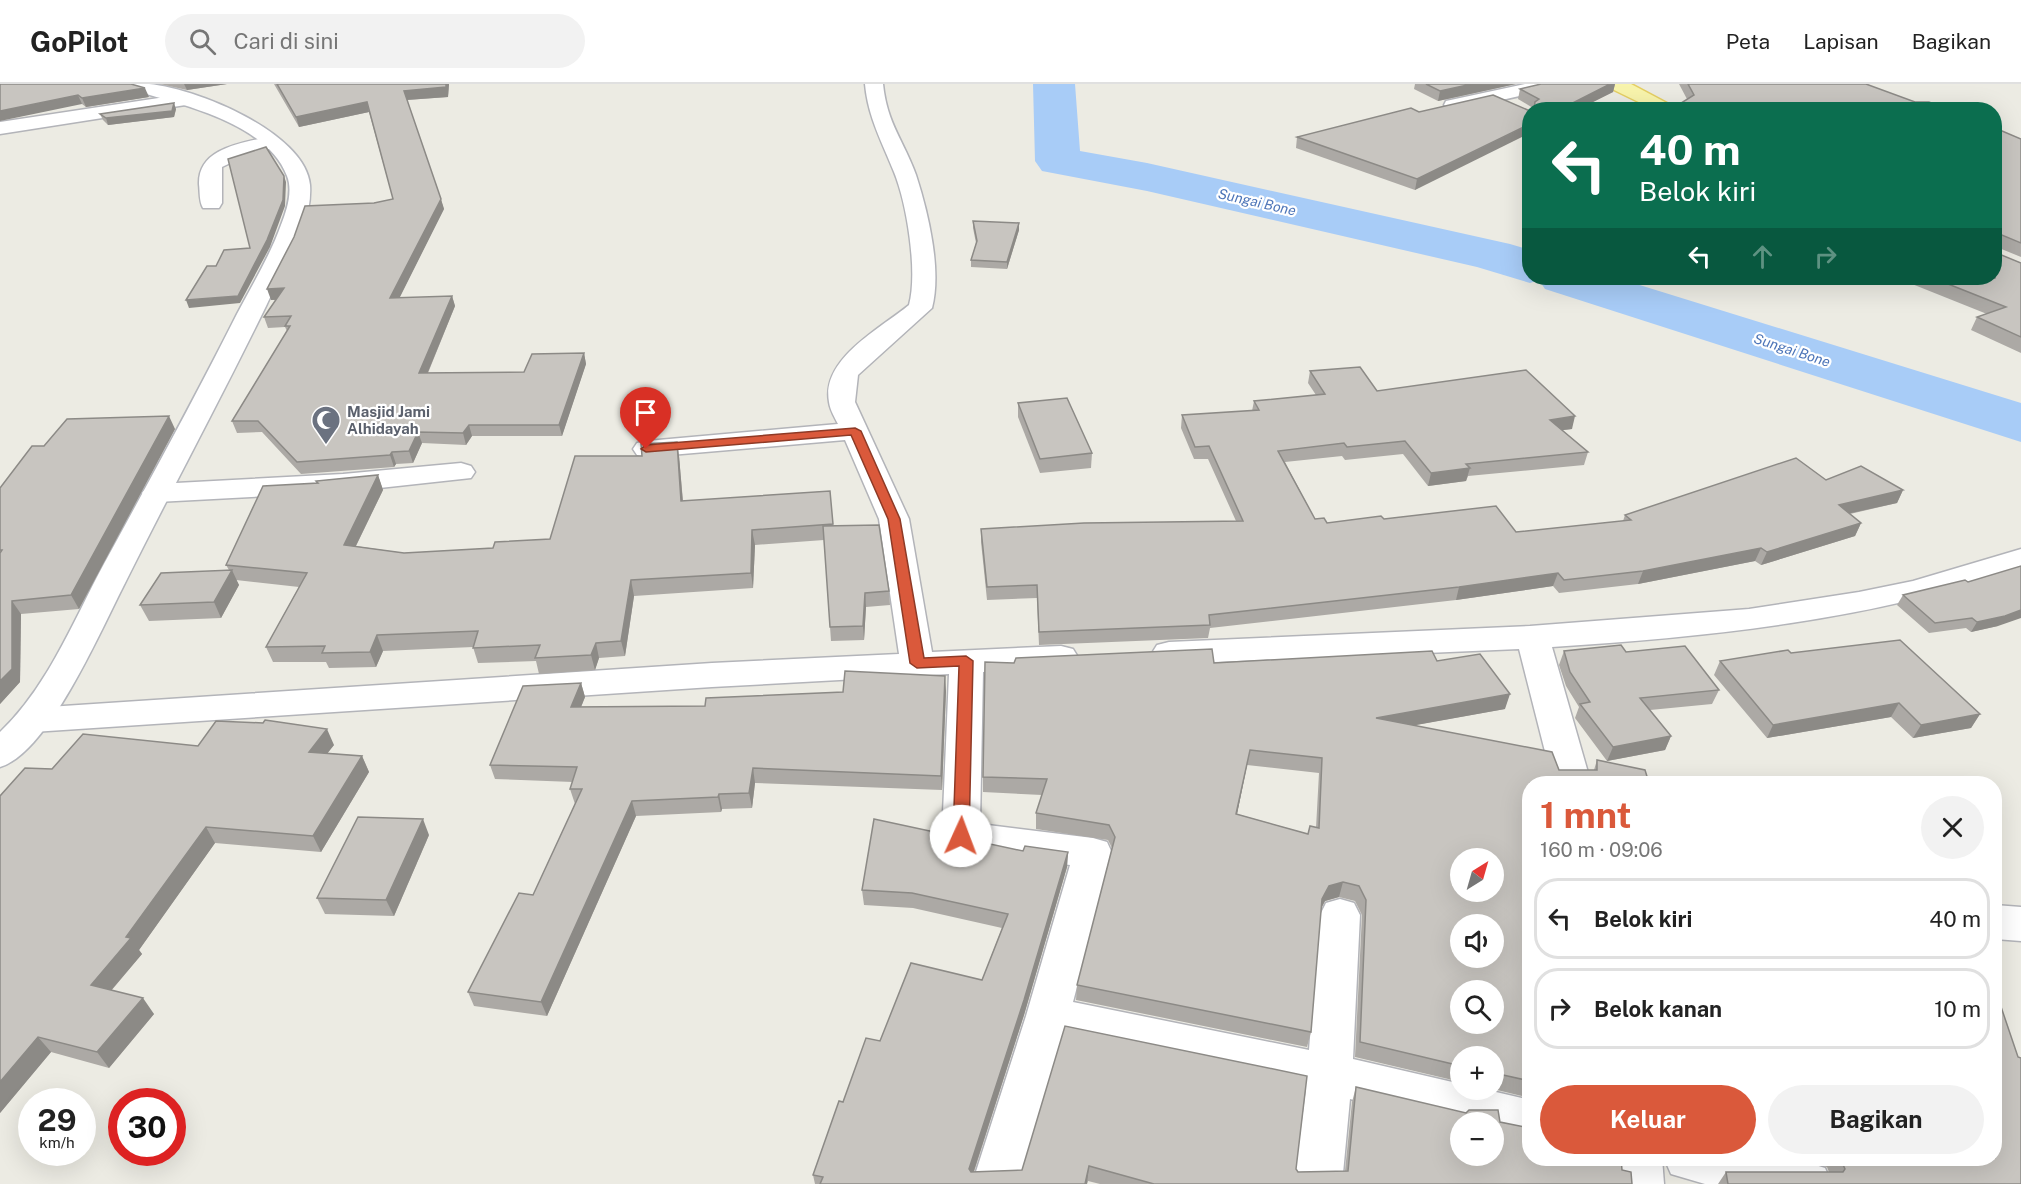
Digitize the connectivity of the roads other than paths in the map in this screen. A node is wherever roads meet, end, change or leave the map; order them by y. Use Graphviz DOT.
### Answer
graph roads {
  1 [pos="132,84"];
  2 [pos="874,84"];
  3 [pos="1551,84"];
  4 [pos="1616,84"];
  5 [pos="1494,97"];
  6 [pos="185,100"];
  7 [pos="1654,102"];
  8 [pos="1439,109"];
  9 [pos="1522,111"];
  10 [pos="0,128"];
  11 [pos="272,142"];
  12 [pos="212,203"];
  13 [pos="855,431"];
  14 [pos="646,449"];
  15 [pos="461,472"];
  16 [pos="157,493"];
  17 [pos="2021,559"];
  18 [pos="1533,637"];
  19 [pos="1144,654"];
  20 [pos="1096,656"];
  21 [pos="966,661"];
  22 [pos="917,663"];
  23 [pos="33,720"];
  24 [pos="0,754"];
  25 [pos="1570,776"];
  26 [pos="1340,915"];
  27 [pos="2002,923"];
  28 [pos="2021,924"];
  29 [pos="1048,1016"];
  30 [pos="1330,1074"];
  31 [pos="1522,1119"];
  32 [pos="1639,1166"];
  33 [pos="1725,1166"];
  34 [pos="996,1184"];
  35 [pos="1318,1184"];
  36 [pos="1640,1184"];
  37 [pos="1808,1184"];
  1 -- 6 [label="street"];
  2 -- 13 [label="street"];
  3 -- 5 [label="street"];
  4 -- 7 [label="main road"];
  5 -- 8 [label="street"];
  5 -- 9 [label="street"];
  6 -- 10 [label="street"];
  6 -- 11 [label="street"];
  11 -- 12 [label="street"];
  11 -- 16 [label="street"];
  13 -- 14 [label="street"];
  13 -- 22 [label="street"];
  15 -- 16 [label="street"];
  16 -- 23 [label="street"];
  17 -- 18 [label="street"];
  18 -- 19 [label="street"];
  18 -- 25 [label="street"];
  20 -- 21 [label="street"];
  21 -- 22 [label="street"];
  21 -- 29 [label="street"];
  22 -- 23 [label="street"];
  23 -- 24 [label="street"];
  26 -- 30 [label="street"];
  27 -- 28 [label="street"];
  29 -- 30 [label="street"];
  29 -- 34 [label="street"];
  30 -- 31 [label="street"];
  30 -- 35 [label="street"];
  32 -- 36 [label="street"];
  33 -- 37 [label="street"];
}
